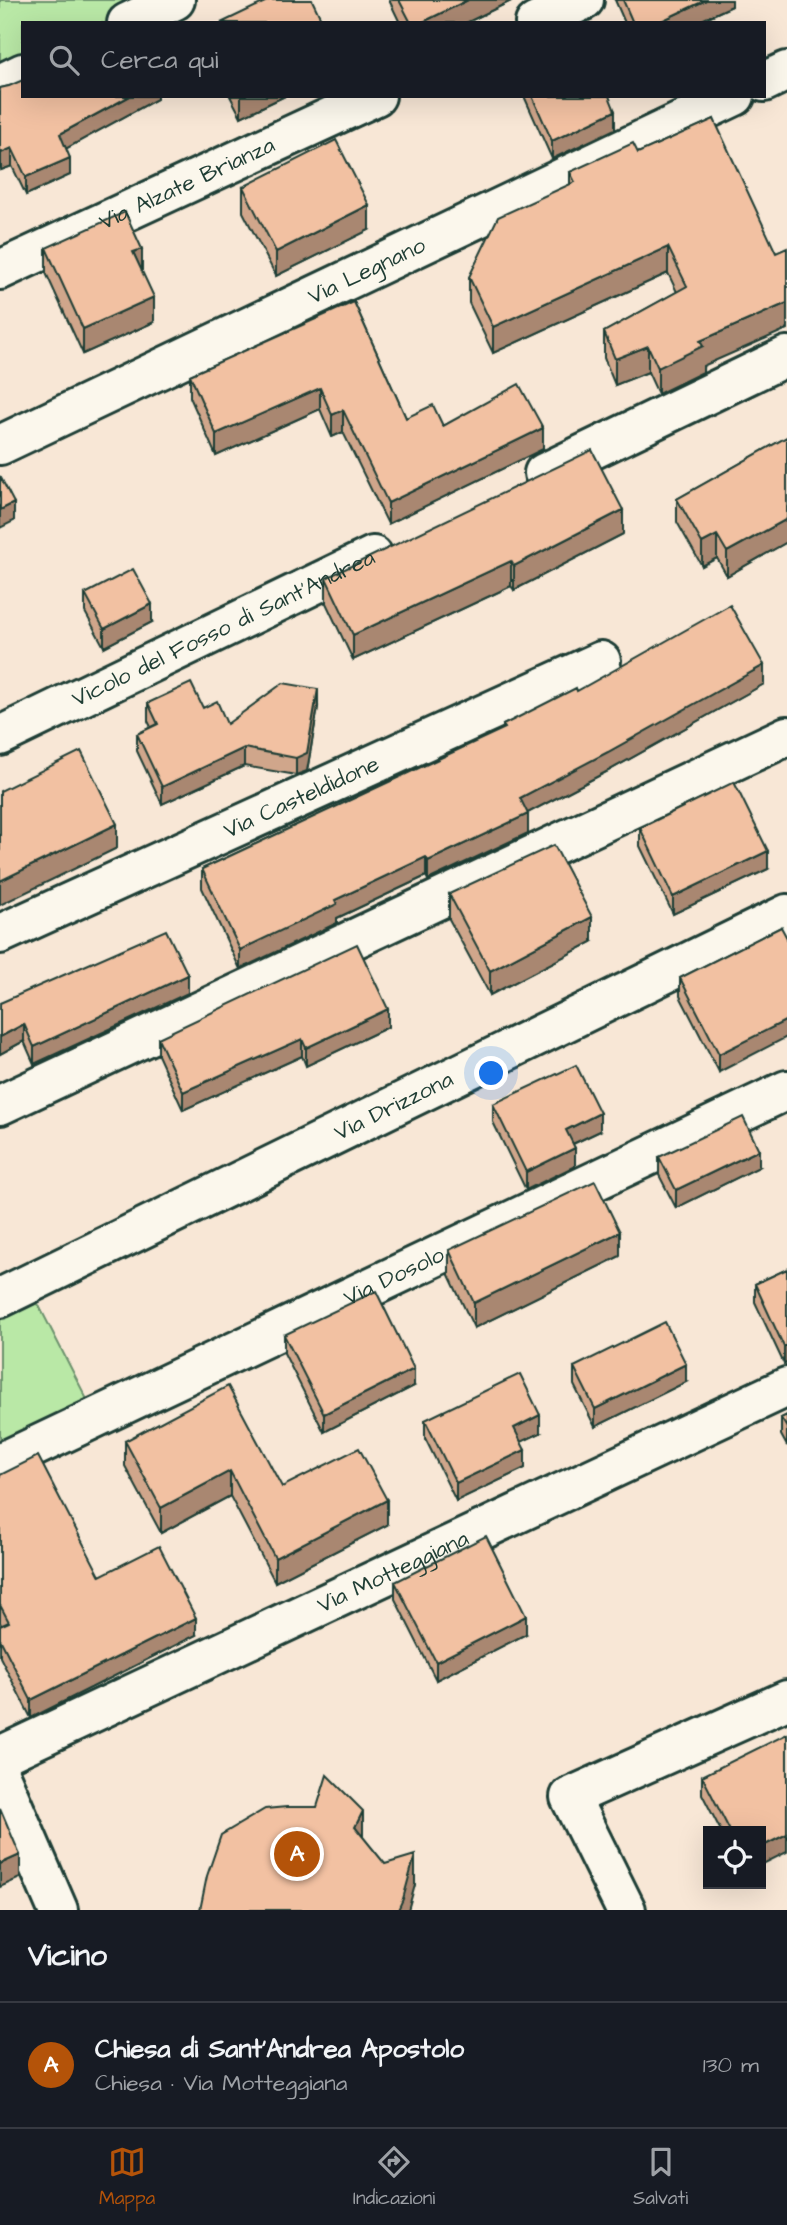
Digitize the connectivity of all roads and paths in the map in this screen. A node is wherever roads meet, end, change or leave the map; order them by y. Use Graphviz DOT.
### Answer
graph roads {
  1 [pos="175,0"];
  2 [pos="584,0"];
  3 [pos="131,21"];
  4 [pos="539,21"];
  5 [pos="787,71"];
  6 [pos="21,74"];
  7 [pos="766,81"];
  8 [pos="0,84"];
  9 [pos="372,98"];
  10 [pos="731,98"];
  11 [pos="0,270"];
  12 [pos="787,356"];
  13 [pos="0,445"];
  14 [pos="512,489"];
  15 [pos="400,543"];
  16 [pos="601,661"];
  17 [pos="0,736"];
  18 [pos="787,736"];
  19 [pos="787,914"];
  20 [pos="0,934"];
  21 [pos="787,1090"];
  22 [pos="0,1105"];
  23 [pos="0,1297"];
  24 [pos="787,1387"];
  25 [pos="0,1463"];
  26 [pos="787,1700"];
  27 [pos="0,1756"];
  28 [pos="0,1776"];
  29 [pos="58,1910"];
  30 [pos="625,1910"];
  1 -- 3 [label="street"];
  2 -- 4 [label="street"];
  5 -- 7 [label="street"];
  6 -- 8 [label="street"];
  9 -- 11 [label="street, Via Alzate Brianza"];
  10 -- 13 [label="street, Via Legnano"];
  12 -- 14 [label="street"];
  15 -- 17 [label="street, Vicolo del Fosso di Sant'Andrea"];
  16 -- 20 [label="street, Via Casteldidone"];
  18 -- 22 [label="street"];
  19 -- 23 [label="street, Via Drizzona"];
  21 -- 25 [label="street, Via Dosolo"];
  24 -- 27 [label="street, Via Motteggiana"];
  26 -- 30 [label="street"];
  28 -- 29 [label="street"];
}
